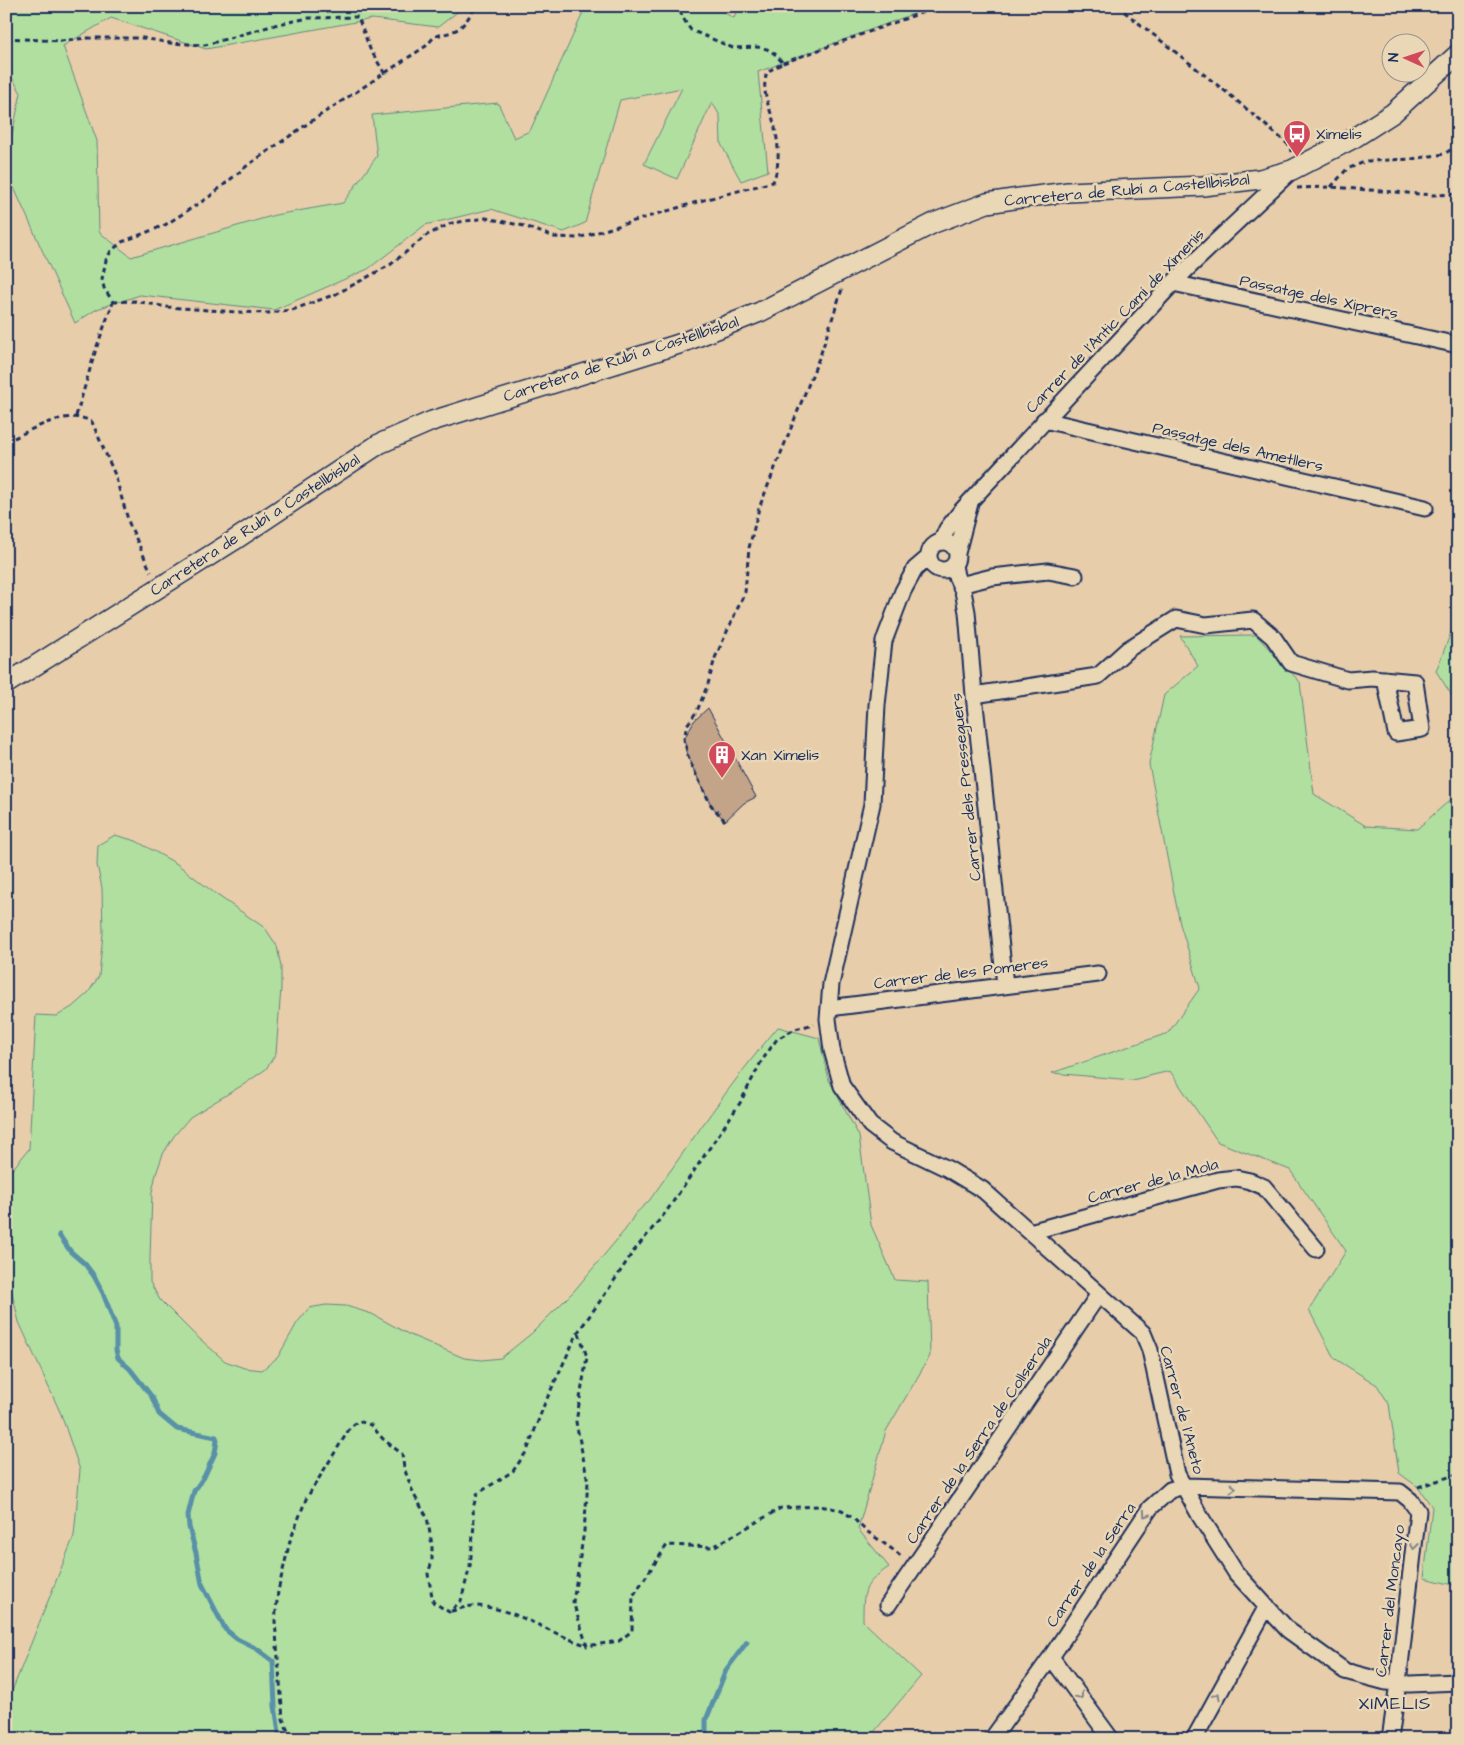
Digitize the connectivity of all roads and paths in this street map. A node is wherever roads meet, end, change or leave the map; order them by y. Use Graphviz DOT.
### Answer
graph roads {
  1 [pos="476,6"];
  2 [pos="677,6"];
  3 [pos="940,6"];
  4 [pos="1117,6"];
  5 [pos="6,38"];
  6 [pos="1458,54"];
  7 [pos="783,63"];
  8 [pos="385,74"];
  9 [pos="1458,145"];
  10 [pos="1292,170"];
  11 [pos="1331,187"];
  12 [pos="1274,188"];
  13 [pos="1458,194"];
  14 [pos="848,267"];
  15 [pos="1173,283"];
  16 [pos="114,302"];
  17 [pos="1458,345"];
  18 [pos="76,416"];
  19 [pos="1044,420"];
  20 [pos="6,442"];
  21 [pos="970,503"];
  22 [pos="1425,508"];
  23 [pos="941,542"];
  24 [pos="929,557"];
  25 [pos="948,564"];
  26 [pos="1074,576"];
  27 [pos="960,585"];
  28 [pos="158,589"];
  29 [pos="903,591"];
  30 [pos="1385,679"];
  31 [pos="6,684"];
  32 [pos="974,695"];
  33 [pos="726,821"];
  34 [pos="1098,974"];
  35 [pos="1006,986"];
  36 [pos="828,1014"];
  37 [pos="1030,1232"];
  38 [pos="1316,1249"];
  39 [pos="1099,1294"];
  40 [pos="578,1332"];
  41 [pos="1458,1474"];
  42 [pos="1184,1486"];
  43 [pos="1410,1501"];
  44 [pos="910,1573"];
  45 [pos="888,1605"];
  46 [pos="1266,1606"];
  47 [pos="449,1612"];
  48 [pos="587,1646"];
  49 [pos="1051,1657"];
  50 [pos="1458,1682"];
  51 [pos="1398,1683"];
  52 [pos="291,1739"];
  53 [pos="992,1739"];
  54 [pos="1111,1739"];
  55 [pos="1194,1739"];
  56 [pos="1390,1739"];
  1 -- 8 [label="path"];
  2 -- 7 [label="path"];
  3 -- 7 [label="path"];
  4 -- 10 [label="path"];
  5 -- 8 [label="path"];
  6 -- 10 [label="street, Carretera de Rubí a Castellbisbal"];
  7 -- 16 [label="path"];
  8 -- 16 [label="path"];
  9 -- 11 [label="path"];
  10 -- 12 [label="street, Carrer de l'Antic Camí de Ximenis"];
  10 -- 14 [label="street, Carretera de Rubí a Castellbisbal"];
  11 -- 12 [label="path"];
  11 -- 13 [label="path"];
  12 -- 15 [label="street, Carrer de l'Antic Camí de Ximenis"];
  14 -- 28 [label="street, Carretera de Rubí a Castellbisbal"];
  14 -- 33 [label="path"];
  15 -- 17 [label="street, Passatge dels Xiprers"];
  15 -- 19 [label="street, Carrer de l'Antic Camí de Ximenis"];
  16 -- 18 [label="path"];
  18 -- 20 [label="path"];
  18 -- 28 [label="path"];
  19 -- 21 [label="street, Carrer de l'Antic Camí de Ximenis"];
  19 -- 22 [label="street, Passatge dels Ametllers"];
  21 -- 23 [label="street, Carrer de l'Antic Camí de Ximenis"];
  21 -- 25 [label="street, Carrer de l'Antic Camí de Ximenis"];
  23 -- 24 [label="street"];
  23 -- 25 [label="street"];
  24 -- 25 [label="street"];
  24 -- 29 [label="street"];
  25 -- 27 [label="street"];
  25 -- 29 [label="street"];
  26 -- 27 [label="street"];
  27 -- 32 [label="street, Carrer dels Presseguers"];
  28 -- 31 [label="street, Carretera de Rubí a Castellbisbal"];
  29 -- 36 [label="street"];
  30 -- 32 [label="street"];
  32 -- 35 [label="street, Carrer dels Presseguers"];
  34 -- 35 [label="street, Carrer de les Pomeres"];
  35 -- 36 [label="street, Carrer de les Pomeres"];
  36 -- 37 [label="street, Carrer de l'Aneto"];
  36 -- 40 [label="path"];
  37 -- 38 [label="street, Carrer de la Mola"];
  37 -- 39 [label="street, Carrer de l'Aneto"];
  39 -- 42 [label="street, Carrer de l'Aneto"];
  39 -- 44 [label="street, Carrer de la Serra de Collserola"];
  40 -- 47 [label="path"];
  40 -- 48 [label="path"];
  41 -- 43 [label="path"];
  42 -- 43 [label="street, Carrer de la Serra, one-way"];
  42 -- 46 [label="street, Carrer de l'Aneto"];
  42 -- 49 [label="street, Carrer de la Serra, one-way"];
  43 -- 51 [label="street, Carrer del Moncayo, one-way"];
  44 -- 45 [label="street, Carrer de la Serra de Collserola"];
  44 -- 48 [label="path"];
  46 -- 51 [label="street, Carrer de l'Aneto"];
  55 -- 46 [label="street, one-way"];
  47 -- 48 [label="path"];
  47 -- 52 [label="path"];
  49 -- 53 [label="street, Carrer de la Serra"];
  49 -- 54 [label="street, one-way"];
  50 -- 51 [label="street, Carrer de l'Aneto"];
  51 -- 56 [label="street, Carrer del Moncayo"];
}
